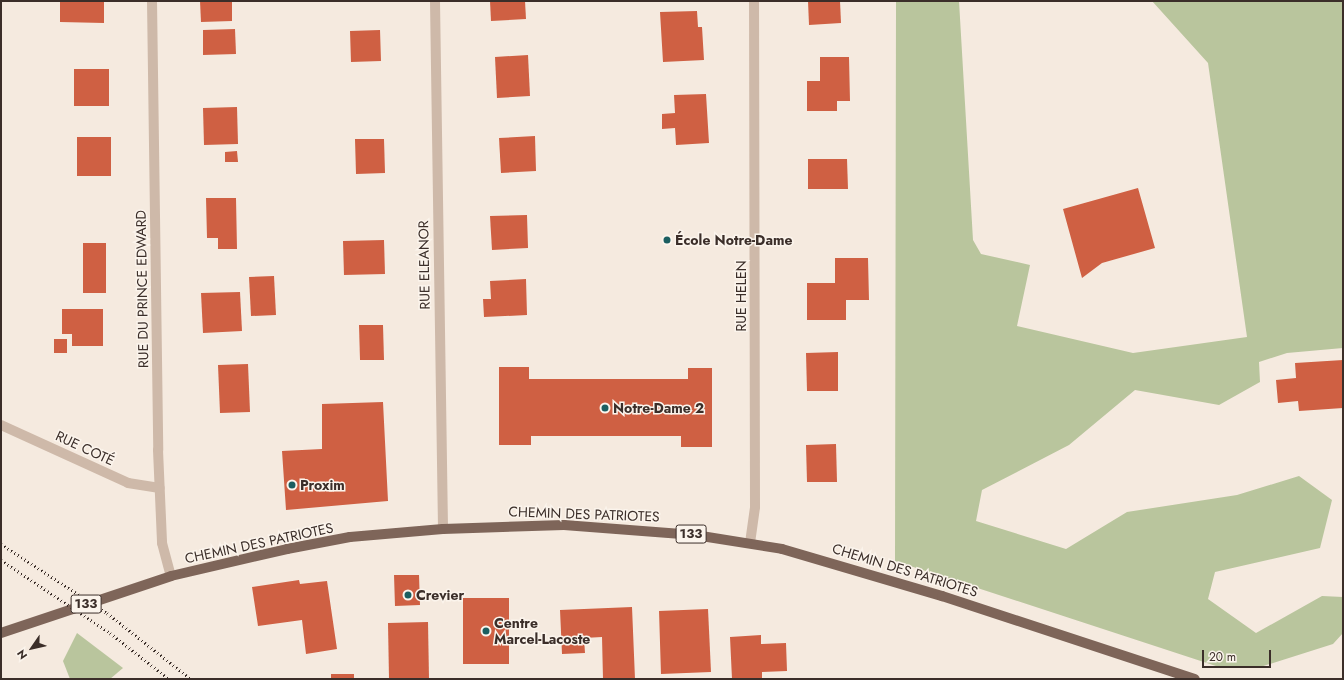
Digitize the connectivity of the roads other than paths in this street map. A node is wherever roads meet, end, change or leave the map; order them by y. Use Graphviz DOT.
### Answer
graph roads {
  1 [pos="152,1"];
  2 [pos="435,1"];
  3 [pos="754,1"];
  4 [pos="1,425"];
  5 [pos="160,488"];
  6 [pos="443,529"];
  7 [pos="750,543"];
  8 [pos="171,576"];
  9 [pos="1,633"];
  10 [pos="1196,679"];
  1 -- 5 [label="street, RUE DU PRINCE EDWARD"];
  2 -- 6 [label="street, RUE ELEANOR"];
  3 -- 7 [label="street, RUE HELEN"];
  4 -- 5 [label="street, RUE COTÉ"];
  5 -- 8 [label="street, RUE DU PRINCE EDWARD"];
  6 -- 7 [label="main road, CHEMIN DES PATRIOTES / 133"];
  6 -- 8 [label="main road, CHEMIN DES PATRIOTES / 133"];
  7 -- 10 [label="main road, CHEMIN DES PATRIOTES / 133"];
  8 -- 9 [label="main road, 133"];
}
